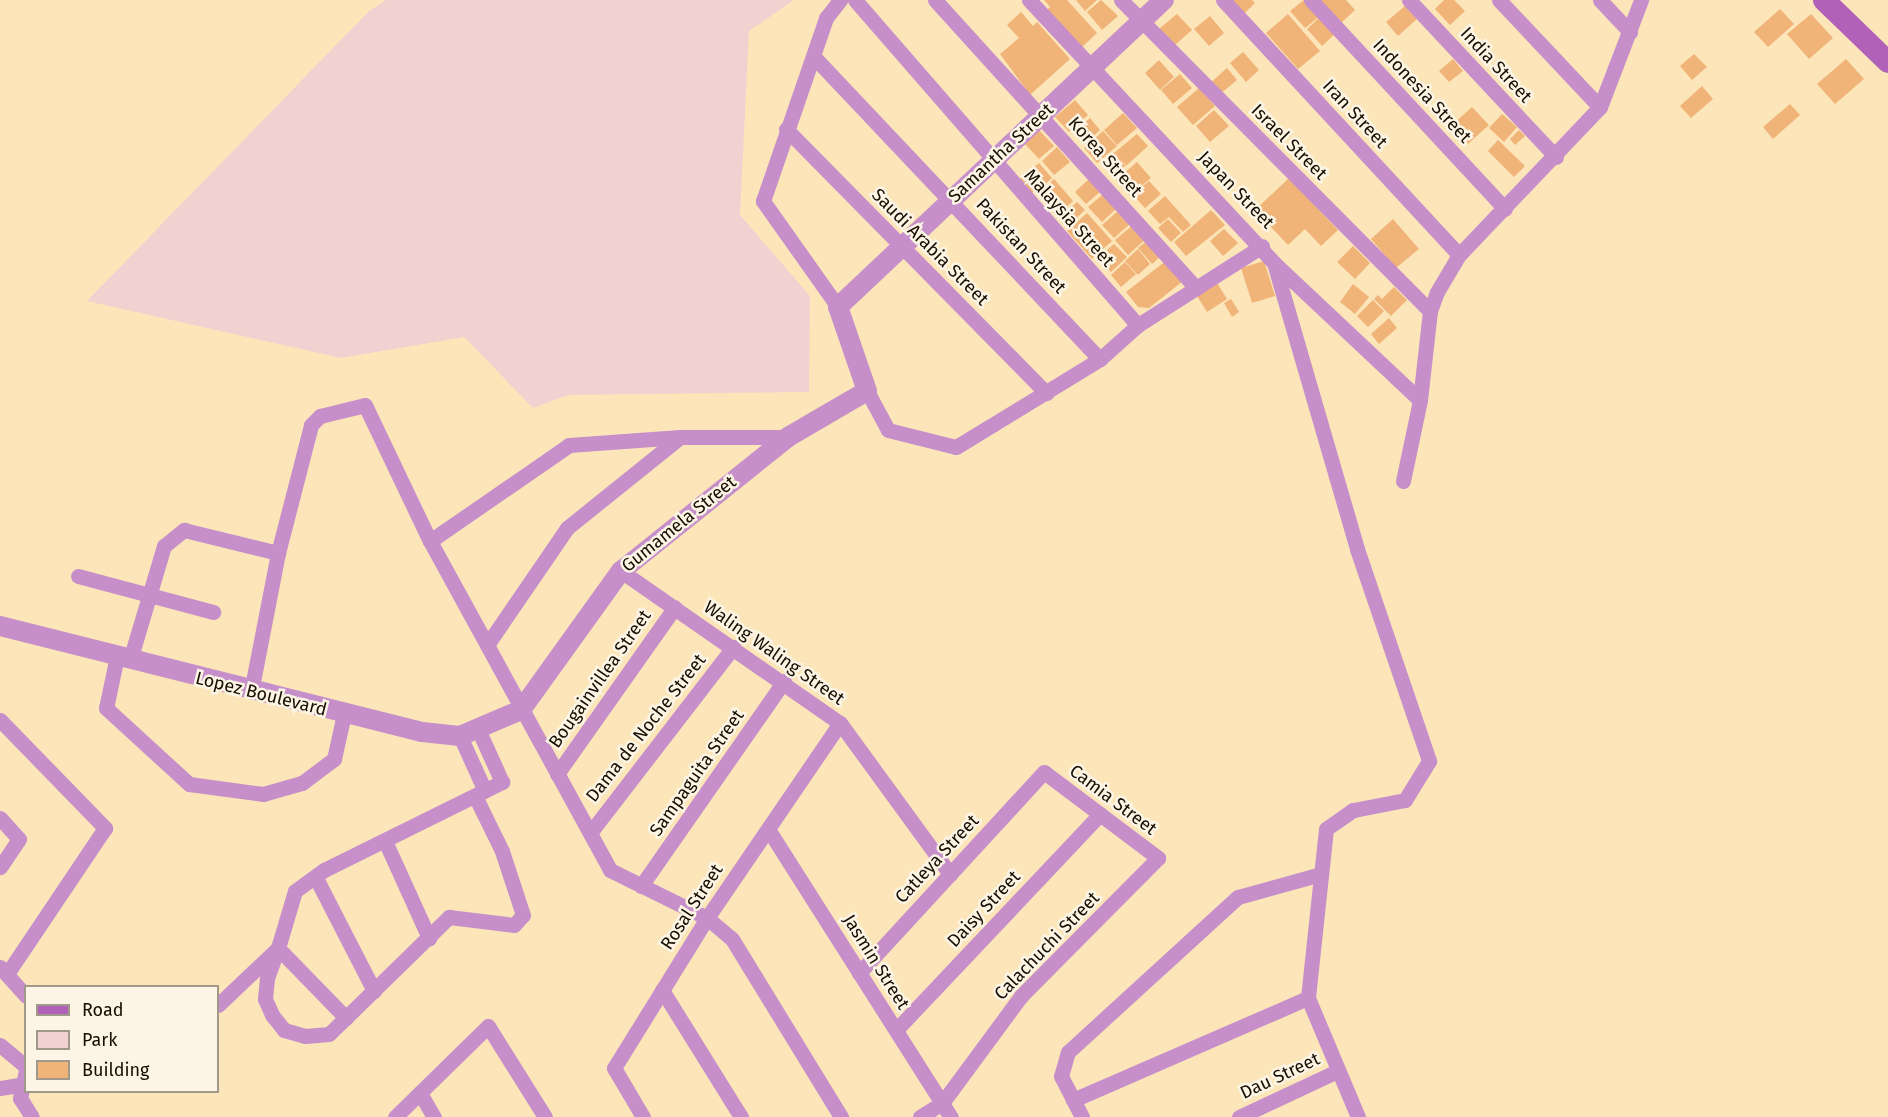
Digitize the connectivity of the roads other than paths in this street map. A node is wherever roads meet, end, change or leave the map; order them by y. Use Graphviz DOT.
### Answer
graph roads {
  1 [pos="840,0"];
  2 [pos="855,0"];
  3 [pos="935,0"];
  4 [pos="1029,0"];
  5 [pos="1121,0"];
  6 [pos="1164,0"];
  7 [pos="1223,0"];
  8 [pos="1311,0"];
  9 [pos="1409,0"];
  10 [pos="1499,0"];
  11 [pos="1600,0"];
  12 [pos="1641,0"];
  13 [pos="1824,0"];
  14 [pos="1141,21"];
  15 [pos="1630,32"];
  16 [pos="814,57"];
  17 [pos="1888,62"];
  18 [pos="1092,68"];
  19 [pos="1600,107"];
  20 [pos="1042,115"];
  21 [pos="786,129"];
  22 [pos="1556,157"];
  23 [pos="992,161"];
  24 [pos="951,200"];
  25 [pos="1505,209"];
  26 [pos="902,246"];
  27 [pos="1262,246"];
  28 [pos="1459,255"];
  29 [pos="1274,263"];
  30 [pos="1196,288"];
  31 [pos="838,307"];
  32 [pos="1430,311"];
  33 [pos="1138,326"];
  34 [pos="1100,359"];
  35 [pos="867,391"];
  36 [pos="1046,393"];
  37 [pos="1420,400"];
  38 [pos="680,437"];
  39 [pos="788,437"];
  40 [pos="1403,481"];
  41 [pos="430,541"];
  42 [pos="278,553"];
  43 [pos="621,571"];
  44 [pos="78,576"];
  45 [pos="150,596"];
  46 [pos="675,607"];
  47 [pos="213,612"];
  48 [pos="0,626"];
  49 [pos="488,645"];
  50 [pos="733,647"];
  51 [pos="123,658"];
  52 [pos="784,681"];
  53 [pos="250,692"];
  54 [pos="521,710"];
  55 [pos="344,714"];
  56 [pos="0,720"];
  57 [pos="840,723"];
  58 [pos="469,733"];
  59 [pos="1044,772"];
  60 [pos="557,774"];
  61 [pos="480,794"];
  62 [pos="1100,814"];
  63 [pos="0,818"];
  64 [pos="768,829"];
  65 [pos="590,833"];
  66 [pos="385,841"];
  67 [pos="1158,858"];
  68 [pos="0,867"];
  69 [pos="950,874"];
  70 [pos="1321,874"];
  71 [pos="315,878"];
  72 [pos="641,886"];
  73 [pos="707,918"];
  74 [pos="429,938"];
  75 [pos="278,948"];
  76 [pos="4,970"];
  77 [pos="860,973"];
  78 [pos="662,990"];
  79 [pos="374,991"];
  80 [pos="24,994"];
  81 [pos="1308,998"];
  82 [pos="219,1004"];
  83 [pos="346,1018"];
  84 [pos="896,1030"];
  85 [pos="0,1045"];
  86 [pos="24,1066"];
  87 [pos="1337,1071"];
  88 [pos="24,1074"];
  89 [pos="20,1085"];
  90 [pos="0,1088"];
  91 [pos="420,1093"];
  92 [pos="1073,1100"];
  93 [pos="942,1103"];
  94 [pos="32,1117"];
  95 [pos="395,1117"];
  96 [pos="435,1117"];
  97 [pos="544,1117"];
  98 [pos="644,1117"];
  99 [pos="741,1117"];
  100 [pos="841,1117"];
  101 [pos="920,1117"];
  102 [pos="951,1117"];
  103 [pos="1082,1117"];
  104 [pos="1239,1117"];
  105 [pos="1358,1117"];
  1 -- 16 [label="street"];
  2 -- 23 [label="street, Malaysia Street"];
  3 -- 20 [label="street, Korea Street"];
  4 -- 18 [label="street, Japan Street"];
  5 -- 14 [label="street, Israel Street"];
  6 -- 14 [label="street, Samantha Street"];
  7 -- 28 [label="street, Iran Street"];
  8 -- 25 [label="street, Indonesia Street"];
  9 -- 22 [label="street, India Street"];
  10 -- 19 [label="street"];
  11 -- 15 [label="street"];
  12 -- 15 [label="street"];
  13 -- 17 [label="main road"];
  14 -- 18 [label="street, Samantha Street"];
  14 -- 32 [label="street, Israel Street"];
  15 -- 19 [label="street"];
  16 -- 21 [label="street"];
  16 -- 24 [label="street, Pakistan Street"];
  18 -- 20 [label="street, Samantha Street"];
  18 -- 27 [label="street, Japan Street"];
  19 -- 22 [label="street"];
  20 -- 23 [label="street, Samantha Street"];
  20 -- 30 [label="street, Korea Street"];
  21 -- 26 [label="street, Saudi Arabia Street"];
  21 -- 31 [label="street"];
  22 -- 25 [label="street"];
  23 -- 24 [label="street, Samantha Street"];
  23 -- 33 [label="street, Malaysia Street"];
  24 -- 26 [label="street, Samantha Street"];
  24 -- 34 [label="street, Pakistan Street"];
  25 -- 28 [label="street"];
  26 -- 31 [label="street, Samantha Street"];
  26 -- 36 [label="street, Saudi Arabia Street"];
  27 -- 29 [label="street, Japan Street"];
  27 -- 30 [label="street"];
  28 -- 32 [label="street"];
  29 -- 37 [label="street, Japan Street"];
  29 -- 70 [label="street"];
  30 -- 33 [label="street"];
  31 -- 35 [label="street"];
  32 -- 37 [label="street"];
  33 -- 34 [label="street"];
  34 -- 36 [label="street"];
  35 -- 36 [label="street"];
  35 -- 39 [label="street, Gumamela Street"];
  37 -- 40 [label="street"];
  38 -- 39 [label="street"];
  38 -- 41 [label="street"];
  38 -- 49 [label="street"];
  39 -- 43 [label="street, Gumamela Street"];
  41 -- 42 [label="street"];
  41 -- 49 [label="street"];
  42 -- 45 [label="street"];
  42 -- 53 [label="street"];
  43 -- 46 [label="street, Waling Waling Street"];
  43 -- 54 [label="street, Gumamela Street"];
  44 -- 45 [label="street"];
  45 -- 47 [label="street"];
  45 -- 51 [label="street"];
  46 -- 50 [label="street, Waling Waling Street"];
  46 -- 60 [label="street, Bougainvillea Street"];
  48 -- 51 [label="street, Lopez Boulevard"];
  49 -- 54 [label="street"];
  50 -- 52 [label="street, Waling Waling Street"];
  50 -- 65 [label="street, Dama de Noche Street"];
  51 -- 53 [label="street, Lopez Boulevard"];
  51 -- 55 [label="street"];
  52 -- 57 [label="street, Waling Waling Street"];
  52 -- 72 [label="street, Sampaguita Street"];
  53 -- 55 [label="street, Lopez Boulevard"];
  54 -- 58 [label="street"];
  54 -- 60 [label="street"];
  55 -- 58 [label="street, Lopez Boulevard"];
  56 -- 76 [label="street"];
  57 -- 64 [label="street, Rosal Street"];
  57 -- 69 [label="street, Waling Waling Street"];
  58 -- 61 [label="street"];
  59 -- 62 [label="street, Camia Street"];
  59 -- 69 [label="street, Catleya Street"];
  60 -- 65 [label="street"];
  61 -- 66 [label="street"];
  61 -- 74 [label="street"];
  62 -- 67 [label="street, Camia Street"];
  62 -- 84 [label="street, Daisy Street"];
  63 -- 68 [label="street"];
  64 -- 73 [label="street, Rosal Street"];
  64 -- 77 [label="street, Jasmin Street"];
  65 -- 72 [label="street"];
  66 -- 71 [label="street"];
  66 -- 74 [label="street"];
  67 -- 93 [label="street, Calachuchi Street"];
  69 -- 77 [label="street, Catleya Street"];
  70 -- 81 [label="street"];
  70 -- 92 [label="street"];
  71 -- 75 [label="street"];
  71 -- 79 [label="street"];
  72 -- 73 [label="street"];
  73 -- 78 [label="street, Rosal Street"];
  73 -- 100 [label="street"];
  74 -- 79 [label="street"];
  75 -- 82 [label="street"];
  75 -- 83 [label="street"];
  75 -- 83 [label="street"];
  76 -- 80 [label="street"];
  77 -- 84 [label="street, Jasmin Street"];
  78 -- 98 [label="street, Rosal Street"];
  78 -- 99 [label="street"];
  79 -- 83 [label="street"];
  81 -- 87 [label="street"];
  81 -- 92 [label="street"];
  84 -- 93 [label="street, Jasmin Street"];
  85 -- 86 [label="street"];
  87 -- 104 [label="street, Dau Street"];
  87 -- 105 [label="street"];
  88 -- 89 [label="street"];
  89 -- 90 [label="street"];
  89 -- 94 [label="street"];
  91 -- 95 [label="street"];
  91 -- 96 [label="street"];
  91 -- 97 [label="street"];
  92 -- 103 [label="street"];
  93 -- 101 [label="street, Calachuchi Street"];
  93 -- 102 [label="street, Jasmin Street"];
}
